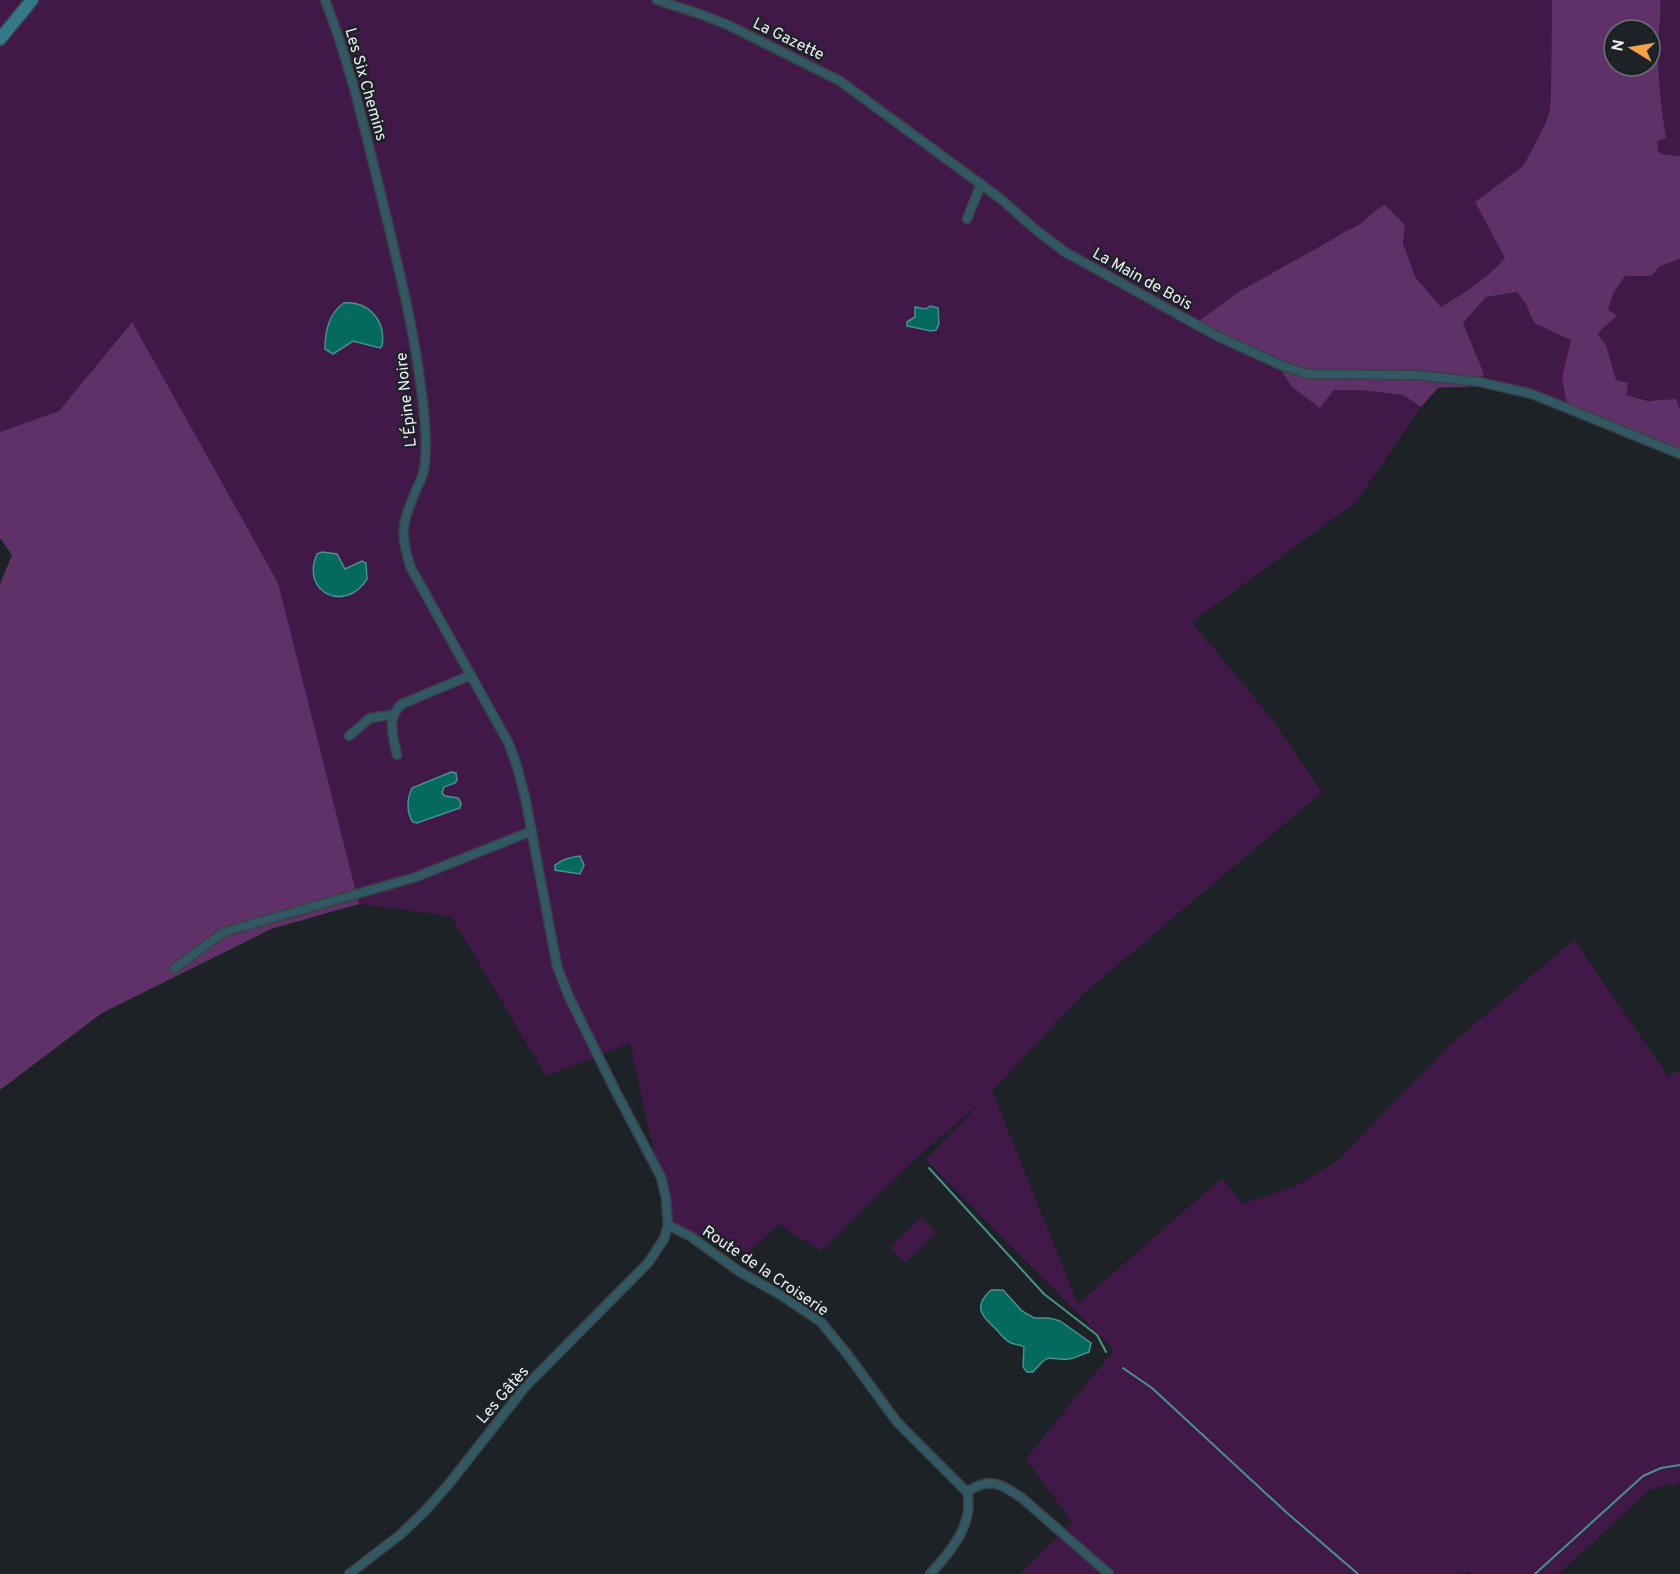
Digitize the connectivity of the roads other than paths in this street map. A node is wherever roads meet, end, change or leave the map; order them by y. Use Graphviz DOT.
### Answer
graph roads {
  1 [pos="32,0"];
  2 [pos="325,0"];
  3 [pos="657,0"];
  4 [pos="0,39"];
  5 [pos="840,81"];
  6 [pos="376,177"];
  7 [pos="981,184"];
  8 [pos="967,219"];
  9 [pos="1680,454"];
  10 [pos="471,675"];
  11 [pos="392,715"];
  12 [pos="349,736"];
  13 [pos="397,755"];
  14 [pos="532,831"];
  15 [pos="175,968"];
  16 [pos="669,1225"];
  17 [pos="967,1492"];
  18 [pos="349,1574"];
  19 [pos="930,1574"];
  20 [pos="1109,1574"];
  1 -- 4 [label="street"];
  2 -- 6 [label="street, Les Six Chemins"];
  3 -- 5 [label="street, La Gazette"];
  5 -- 7 [label="street, La Main de Bois"];
  6 -- 10 [label="street, L'Épine Noire"];
  7 -- 8 [label="street"];
  7 -- 9 [label="street, La Main de Bois"];
  10 -- 11 [label="street"];
  10 -- 14 [label="street, L'Épine Noire"];
  11 -- 12 [label="street"];
  11 -- 13 [label="street"];
  14 -- 15 [label="street"];
  14 -- 16 [label="street, L'Épine Noire"];
  16 -- 17 [label="street, Route de la Croiserie"];
  16 -- 18 [label="street, Les Gâtès"];
  17 -- 19 [label="street"];
  17 -- 20 [label="street"];
}
